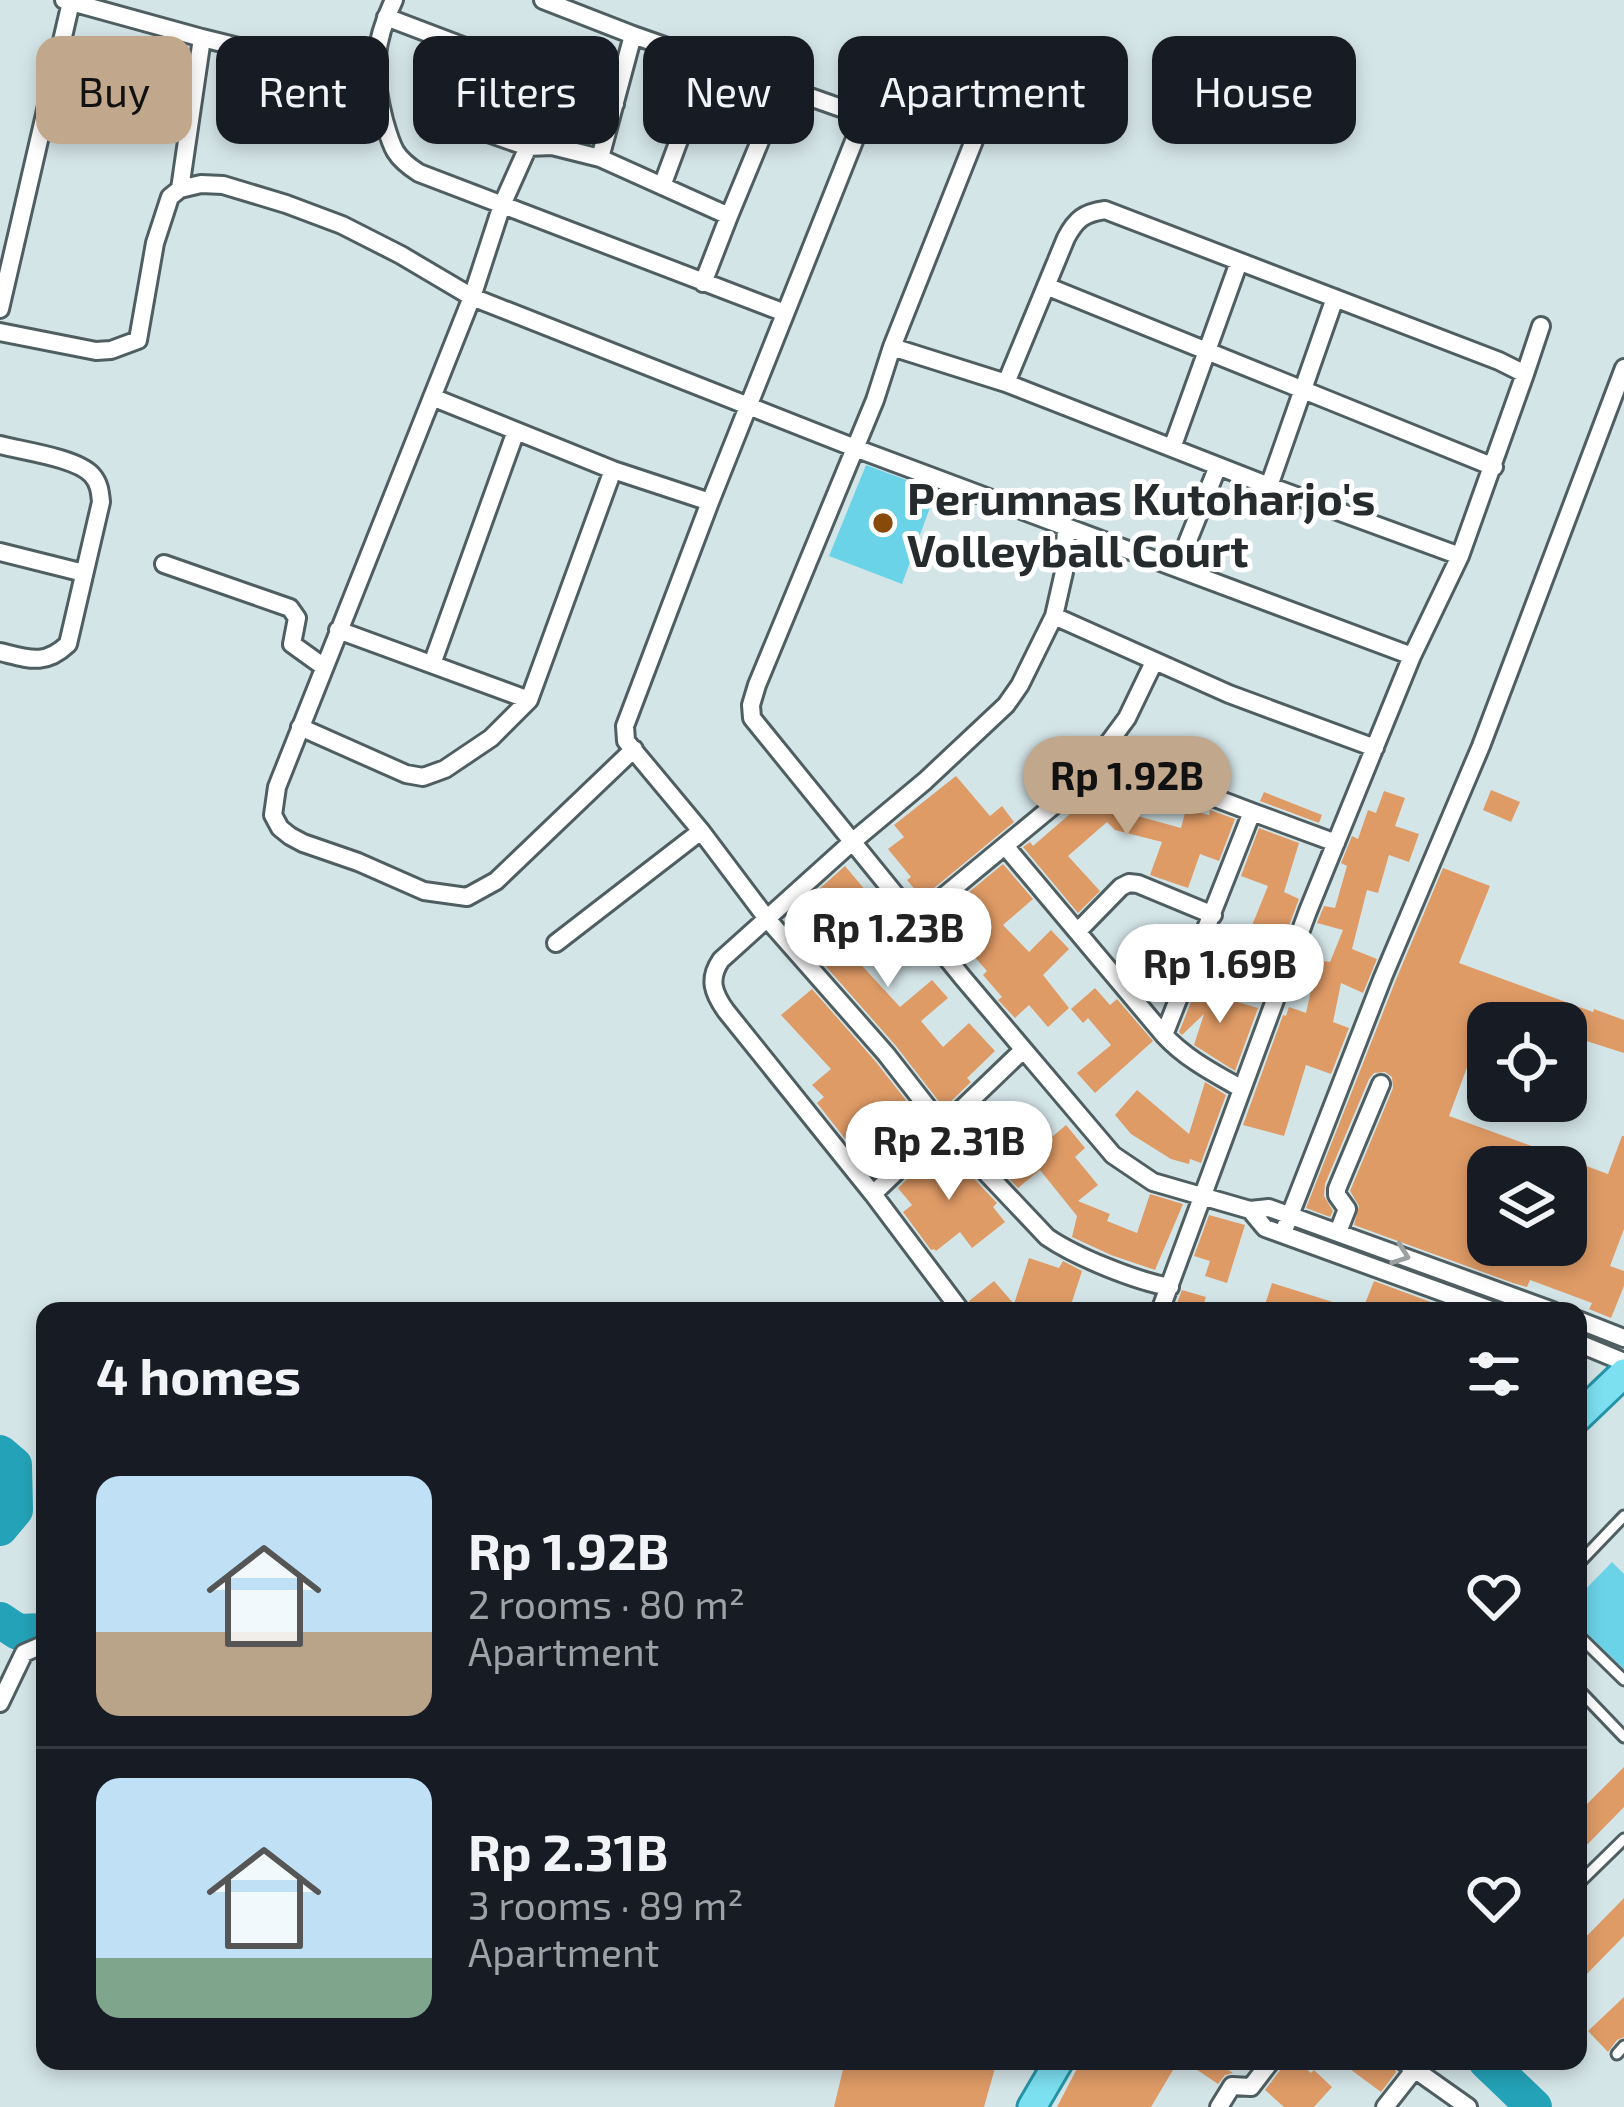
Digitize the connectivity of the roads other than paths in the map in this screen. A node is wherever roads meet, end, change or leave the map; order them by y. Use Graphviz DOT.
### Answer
graph roads {
  1 [pos="543,0"];
  2 [pos="67,1"];
  3 [pos="390,9"];
  4 [pos="632,35"];
  5 [pos="441,36"];
  6 [pos="202,38"];
  7 [pos="643,39"];
  8 [pos="216,41"];
  9 [pos="619,88"];
  10 [pos="519,144"];
  11 [pos="604,144"];
  12 [pos="678,144"];
  13 [pos="759,144"];
  14 [pos="852,144"];
  15 [pos="973,144"];
  16 [pos="528,147"];
  17 [pos="600,158"];
  18 [pos="662,186"];
  19 [pos="179,189"];
  20 [pos="502,206"];
  21 [pos="729,217"];
  22 [pos="1239,262"];
  23 [pos="703,283"];
  24 [pos="1046,286"];
  25 [pos="472,297"];
  26 [pos="1335,298"];
  27 [pos="0,309"];
  28 [pos="785,313"];
  29 [pos="1541,326"];
  30 [pos="0,332"];
  31 [pos="892,347"];
  32 [pos="1206,352"];
  33 [pos="1624,368"];
  34 [pos="1525,374"];
  35 [pos="1006,383"];
  36 [pos="1304,390"];
  37 [pos="432,397"];
  38 [pos="749,404"];
  39 [pos="516,431"];
  40 [pos="0,445"];
  41 [pos="855,448"];
  42 [pos="1172,448"];
  43 [pos="1218,466"];
  44 [pos="1494,467"];
  45 [pos="613,470"];
  46 [pos="1269,486"];
  47 [pos="710,502"];
  48 [pos="1066,527"];
  49 [pos="0,552"];
  50 [pos="1460,556"];
  51 [pos="164,564"];
  52 [pos="1177,568"];
  53 [pos="84,573"];
  54 [pos="1054,616"];
  55 [pos="338,630"];
  56 [pos="0,652"];
  57 [pos="1412,656"];
  58 [pos="1154,662"];
  59 [pos="432,664"];
  60 [pos="324,667"];
  61 [pos="529,700"];
  62 [pos="300,728"];
  63 [pos="1108,747"];
  64 [pos="1375,748"];
  65 [pos="634,749"];
  66 [pos="1252,812"];
  67 [pos="701,831"];
  68 [pos="852,842"];
  69 [pos="1336,843"];
  70 [pos="1006,847"];
  71 [pos="1213,915"];
  72 [pos="768,920"];
  73 [pos="915,920"];
  74 [pos="1079,930"];
  75 [pos="556,943"];
  76 [pos="1164,1035"];
  77 [pos="1023,1050"];
  78 [pos="1381,1084"];
  79 [pos="1242,1089"];
  80 [pos="943,1127"];
  81 [pos="872,1194"];
  82 [pos="1203,1196"];
  83 [pos="1287,1224"];
  84 [pos="1338,1232"];
  85 [pos="1359,1250"];
  86 [pos="1170,1287"];
  87 [pos="954,1302"];
  88 [pos="1164,1302"];
  89 [pos="1474,1302"];
  90 [pos="1524,1302"];
  91 [pos="1587,1324"];
  92 [pos="1624,1338"];
  93 [pos="1587,1347"];
  94 [pos="1624,1362"];
  95 [pos="1624,1373"];
  96 [pos="1587,1408"];
  97 [pos="1624,1516"];
  98 [pos="1587,1555"];
  99 [pos="1587,1644"];
  100 [pos="36,1648"];
  101 [pos="1624,1680"];
  102 [pos="1587,1698"];
  103 [pos="0,1703"];
  104 [pos="1624,1737"];
  105 [pos="1624,1839"];
  106 [pos="1587,1875"];
  107 [pos="1054,2070"];
  108 [pos="1264,2070"];
  109 [pos="1406,2070"];
  110 [pos="1416,2070"];
  111 [pos="1032,2107"];
  112 [pos="1219,2107"];
  113 [pos="1385,2107"];
  114 [pos="1468,2107"];
  1 -- 4 [label="street"];
  2 -- 6 [label="street"];
  2 -- 27 [label="street"];
  3 -- 5 [label="street"];
  3 -- 20 [label="street"];
  4 -- 7 [label="street"];
  4 -- 9 [label="street"];
  6 -- 8 [label="street"];
  6 -- 19 [label="street"];
  10 -- 16 [label="street"];
  11 -- 17 [label="street"];
  12 -- 18 [label="street"];
  13 -- 21 [label="street"];
  14 -- 28 [label="street"];
  15 -- 31 [label="street"];
  16 -- 17 [label="street"];
  16 -- 20 [label="street"];
  17 -- 18 [label="street"];
  18 -- 21 [label="street"];
  19 -- 25 [label="street"];
  19 -- 30 [label="street"];
  20 -- 23 [label="street"];
  20 -- 25 [label="street"];
  21 -- 23 [label="street"];
  22 -- 24 [label="street"];
  22 -- 26 [label="street"];
  22 -- 32 [label="street"];
  23 -- 28 [label="street"];
  24 -- 32 [label="street"];
  24 -- 35 [label="street"];
  25 -- 37 [label="street"];
  25 -- 38 [label="street"];
  26 -- 34 [label="street"];
  26 -- 36 [label="street"];
  28 -- 38 [label="street"];
  29 -- 34 [label="street"];
  31 -- 35 [label="street"];
  31 -- 41 [label="street"];
  32 -- 36 [label="street"];
  32 -- 42 [label="street"];
  33 -- 83 [label="street"];
  34 -- 44 [label="street"];
  35 -- 42 [label="street"];
  36 -- 44 [label="street"];
  36 -- 46 [label="street"];
  37 -- 39 [label="street"];
  37 -- 55 [label="street"];
  38 -- 41 [label="street"];
  38 -- 47 [label="street"];
  39 -- 45 [label="street"];
  39 -- 59 [label="street"];
  40 -- 53 [label="street"];
  41 -- 48 [label="street"];
  41 -- 68 [label="street"];
  42 -- 43 [label="street"];
  43 -- 46 [label="street"];
  43 -- 52 [label="street"];
  44 -- 50 [label="street"];
  45 -- 47 [label="street"];
  45 -- 61 [label="street"];
  46 -- 50 [label="street"];
  47 -- 65 [label="street"];
  48 -- 52 [label="street"];
  48 -- 54 [label="street"];
  49 -- 53 [label="street"];
  50 -- 57 [label="street"];
  51 -- 60 [label="street"];
  52 -- 57 [label="street"];
  53 -- 56 [label="street"];
  54 -- 58 [label="street"];
  54 -- 68 [label="street"];
  55 -- 59 [label="street"];
  55 -- 60 [label="street"];
  57 -- 64 [label="street"];
  58 -- 63 [label="street"];
  58 -- 64 [label="street"];
  59 -- 61 [label="street"];
  60 -- 62 [label="street"];
  61 -- 62 [label="street"];
  62 -- 65 [label="street"];
  63 -- 66 [label="street"];
  63 -- 70 [label="street"];
  64 -- 69 [label="street"];
  65 -- 67 [label="street"];
  66 -- 69 [label="street"];
  66 -- 71 [label="street"];
  67 -- 72 [label="street"];
  67 -- 75 [label="street"];
  68 -- 72 [label="street"];
  68 -- 73 [label="street"];
  69 -- 79 [label="street"];
  70 -- 73 [label="street"];
  70 -- 74 [label="street"];
  71 -- 74 [label="street"];
  71 -- 76 [label="street"];
  72 -- 80 [label="street"];
  72 -- 81 [label="street"];
  73 -- 77 [label="street"];
  74 -- 76 [label="street"];
  76 -- 79 [label="street"];
  77 -- 80 [label="street"];
  77 -- 82 [label="street"];
  78 -- 84 [label="street"];
  79 -- 82 [label="street"];
  80 -- 81 [label="street"];
  80 -- 86 [label="street"];
  81 -- 87 [label="street"];
  82 -- 83 [label="street"];
  82 -- 86 [label="street"];
  83 -- 84 [label="street"];
  83 -- 85 [label="street"];
  84 -- 85 [label="street"];
  85 -- 89 [label="street"];
  85 -- 90 [label="street, one-way"];
  86 -- 88 [label="street"];
  91 -- 92 [label="street"];
  93 -- 94 [label="street"];
  95 -- 96 [label="main road"];
  97 -- 98 [label="lane"];
  99 -- 101 [label="lane"];
  100 -- 103 [label="street"];
  102 -- 104 [label="lane"];
  105 -- 106 [label="lane"];
  107 -- 111 [label="main road"];
  108 -- 112 [label="street"];
  109 -- 113 [label="street"];
  110 -- 114 [label="street"];
}
